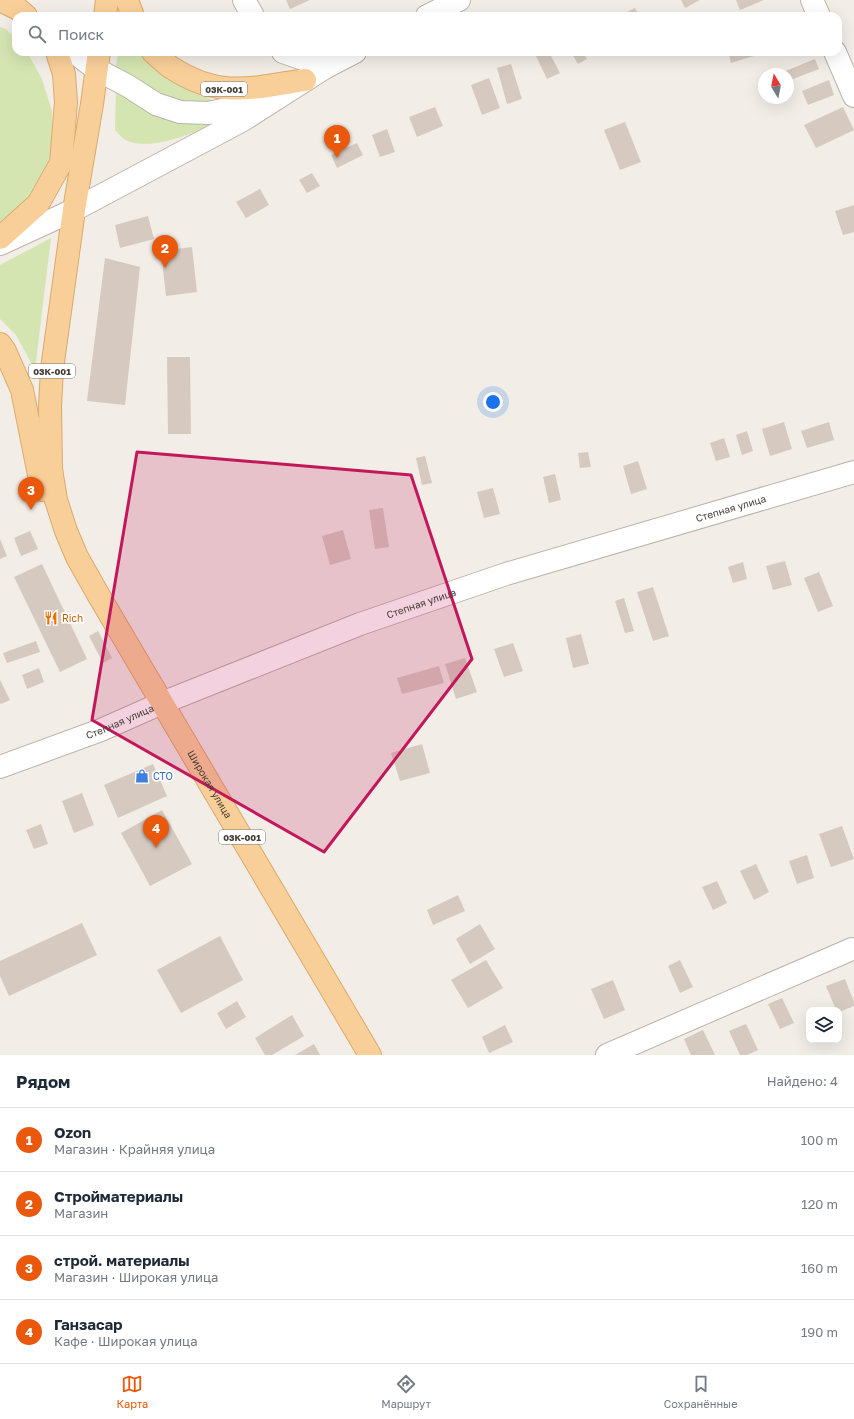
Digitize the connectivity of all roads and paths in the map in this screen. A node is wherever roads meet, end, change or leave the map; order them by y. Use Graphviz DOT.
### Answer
graph roads {
  1 [pos="107,0"];
  2 [pos="127,0"];
  3 [pos="244,0"];
  4 [pos="458,0"];
  5 [pos="812,0"];
  6 [pos="106,12"];
  7 [pos="132,12"];
  8 [pos="251,12"];
  9 [pos="435,12"];
  10 [pos="817,12"];
  11 [pos="58,56"];
  12 [pos="86,56"];
  13 [pos="157,56"];
  14 [pos="295,56"];
  15 [pos="347,56"];
  16 [pos="837,56"];
  17 [pos="98,60"];
  18 [pos="326,67"];
  19 [pos="305,80"];
  20 [pos="854,96"];
  21 [pos="66,102"];
  22 [pos="83,158"];
  23 [pos="74,210"];
  24 [pos="0,238"];
  25 [pos="0,244"];
  26 [pos="0,344"];
  27 [pos="854,472"];
  28 [pos="66,531"];
  29 [pos="162,703"];
  30 [pos="0,767"];
  31 [pos="852,949"];
  32 [pos="370,1055"];
  33 [pos="607,1055"];
  1 -- 6 [label="main road"];
  2 -- 7 [label="main road"];
  3 -- 8 [label="street"];
  4 -- 9 [label="street"];
  5 -- 10 [label="street"];
  11 -- 21 [label="main road"];
  12 -- 17 [label="street, 03К-001"];
  13 -- 19 [label="main road, 03К-001"];
  14 -- 18 [label="street"];
  15 -- 18 [label="street"];
  16 -- 20 [label="street"];
  17 -- 19 [label="street, 03К-001"];
  17 -- 22 [label="main road, 03К-001"];
  18 -- 19 [label="street"];
  19 -- 23 [label="street"];
  21 -- 22 [label="main road"];
  21 -- 24 [label="main road"];
  22 -- 23 [label="main road, 03К-001"];
  23 -- 25 [label="street"];
  23 -- 28 [label="main road, 03К-001"];
  26 -- 28 [label="main road, 03К-001"];
  27 -- 29 [label="street, Степная улица"];
  28 -- 29 [label="main road, Широкая улица / 03К-001"];
  29 -- 30 [label="street, Степная улица"];
  29 -- 32 [label="main road, Широкая улица / 03К-001"];
  31 -- 33 [label="street"];
}
